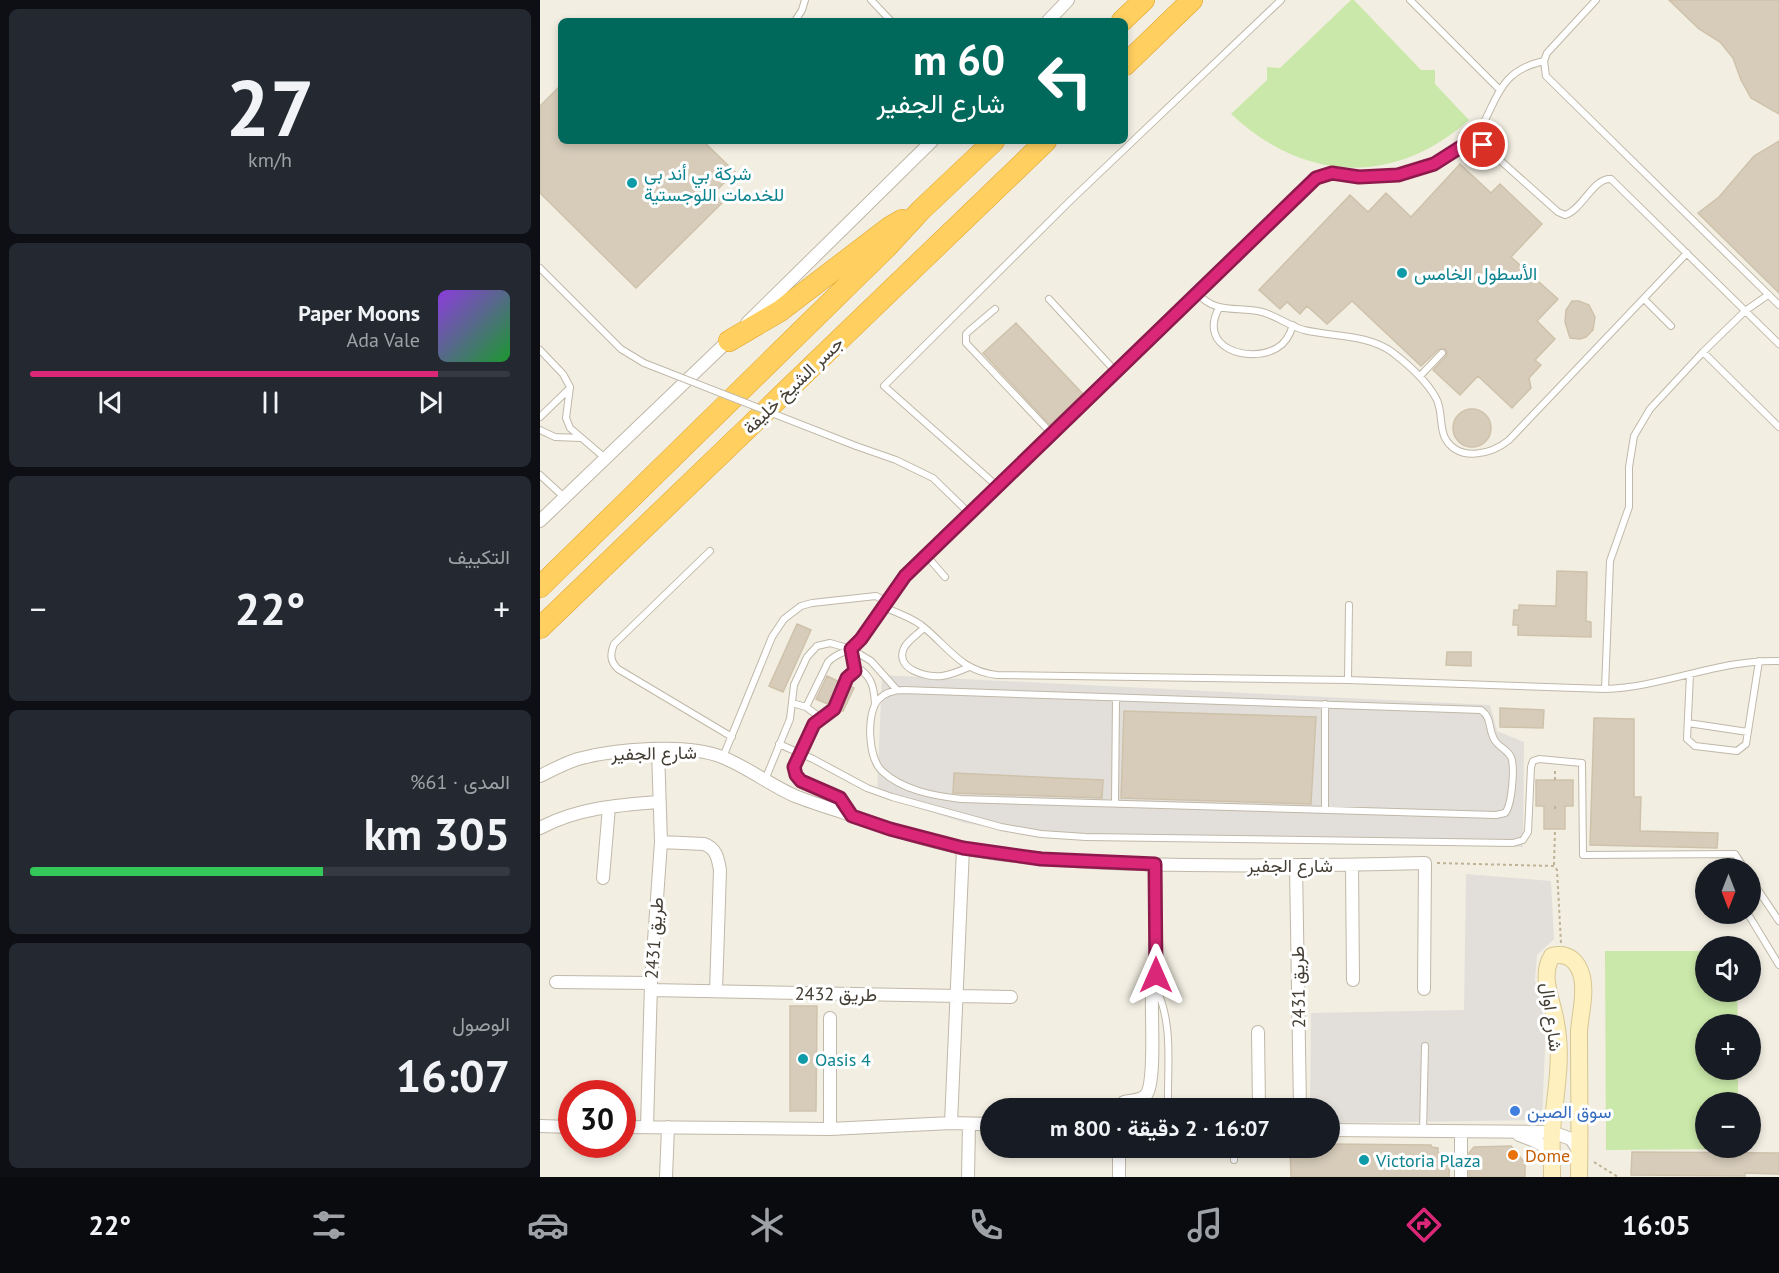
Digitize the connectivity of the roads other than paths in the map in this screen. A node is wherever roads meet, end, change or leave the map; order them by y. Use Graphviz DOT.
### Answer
graph roads {
  1 [pos="805,0"];
  2 [pos="870,0"];
  3 [pos="1068,0"];
  4 [pos="1144,0"];
  5 [pos="1192,0"];
  6 [pos="1281,0"];
  7 [pos="1410,0"];
  8 [pos="1596,0"];
  9 [pos="797,18"];
  10 [pos="888,18"];
  11 [pos="1051,18"];
  12 [pos="1125,18"];
  13 [pos="1128,61"];
  14 [pos="1544,61"];
  15 [pos="1499,89"];
  16 [pos="1472,142"];
  17 [pos="928,144"];
  18 [pos="991,144"];
  19 [pos="1043,144"];
  20 [pos="921,210"];
  21 [pos="1687,253"];
  22 [pos="540,268"];
  23 [pos="1198,294"];
  24 [pos="1768,295"];
  25 [pos="1049,299"];
  26 [pos="1644,299"];
  27 [pos="1779,305"];
  28 [pos="1220,308"];
  29 [pos="995,309"];
  30 [pos="1745,311"];
  31 [pos="1293,325"];
  32 [pos="1671,326"];
  33 [pos="729,341"];
  34 [pos="1779,344"];
  35 [pos="540,350"];
  36 [pos="1703,352"];
  37 [pos="1443,353"];
  38 [pos="1117,373"];
  39 [pos="1420,376"];
  40 [pos="570,387"];
  41 [pos="540,417"];
  42 [pos="1779,427"];
  43 [pos="540,430"];
  44 [pos="1052,434"];
  45 [pos="582,438"];
  46 [pos="606,459"];
  47 [pos="540,475"];
  48 [pos="997,486"];
  49 [pos="560,494"];
  50 [pos="969,513"];
  51 [pos="540,520"];
  52 [pos="710,551"];
  53 [pos="926,555"];
  54 [pos="945,577"];
  55 [pos="540,587"];
  56 [pos="885,604"];
  57 [pos="1349,605"];
  58 [pos="540,628"];
  59 [pos="924,628"];
  60 [pos="851,649"];
  61 [pos="1759,661"];
  62 [pos="1779,661"];
  63 [pos="969,667"];
  64 [pos="855,671"];
  65 [pos="1690,674"];
  66 [pos="1348,680"];
  67 [pos="1605,689"];
  68 [pos="897,690"];
  69 [pos="1116,698"];
  70 [pos="792,703"];
  71 [pos="1325,704"];
  72 [pos="875,705"];
  73 [pos="806,707"];
  74 [pos="821,718"];
  75 [pos="1688,723"];
  76 [pos="1748,732"];
  77 [pos="732,737"];
  78 [pos="779,744"];
  79 [pos="658,750"];
  80 [pos="800,753"];
  81 [pos="723,757"];
  82 [pos="540,776"];
  83 [pos="765,780"];
  84 [pos="659,802"];
  85 [pos="1115,803"];
  86 [pos="609,807"];
  87 [pos="1325,810"];
  88 [pos="852,816"];
  89 [pos="540,828"];
  90 [pos="660,842"];
  91 [pos="963,848"];
  92 [pos="1738,858"];
  93 [pos="1155,864"];
  94 [pos="1352,865"];
  95 [pos="1296,866"];
  96 [pos="603,878"];
  97 [pos="1761,894"];
  98 [pos="1779,921"];
  99 [pos="1754,924"];
  100 [pos="1779,965"];
  101 [pos="1353,980"];
  102 [pos="556,982"];
  103 [pos="651,987"];
  104 [pos="1156,987"];
  105 [pos="1425,989"];
  106 [pos="716,991"];
  107 [pos="957,996"];
  108 [pos="1011,997"];
  109 [pos="831,1018"];
  110 [pos="1258,1032"];
  111 [pos="1425,1046"];
  112 [pos="1143,1098"];
  113 [pos="1168,1098"];
  114 [pos="1259,1098"];
  115 [pos="1300,1098"];
  116 [pos="951,1123"];
  117 [pos="969,1124"];
  118 [pos="980,1124"];
  119 [pos="540,1126"];
  120 [pos="558,1126"];
  121 [pos="636,1127"];
  122 [pos="646,1127"];
  123 [pos="668,1127"];
  124 [pos="830,1129"];
  125 [pos="1340,1130"];
  126 [pos="1423,1131"];
  127 [pos="1461,1131"];
  128 [pos="1509,1132"];
  129 [pos="1552,1132"];
  130 [pos="1580,1152"];
  131 [pos="1552,1154"];
  132 [pos="1119,1158"];
  133 [pos="666,1177"];
  134 [pos="968,1177"];
  135 [pos="1119,1177"];
  136 [pos="1461,1177"];
  137 [pos="1552,1177"];
  138 [pos="1579,1177"];
  1 -- 9 [label="lane"];
  2 -- 10 [label="lane"];
  3 -- 11 [label="street"];
  4 -- 12 [label="highway"];
  5 -- 13 [label="highway"];
  6 -- 48 [label="lane"];
  7 -- 15 [label="lane"];
  8 -- 14 [label="lane"];
  14 -- 15 [label="lane"];
  14 -- 24 [label="lane"];
  15 -- 16 [label="lane"];
  16 -- 21 [label="lane"];
  16 -- 23 [label="lane"];
  17 -- 33 [label="street"];
  18 -- 20 [label="highway, جسر الشيخ خليفة"];
  19 -- 58 [label="highway, جسر الشيخ خليفة"];
  20 -- 33 [label="highway"];
  20 -- 55 [label="highway, جسر الشيخ خليفة"];
  21 -- 26 [label="lane"];
  21 -- 30 [label="lane"];
  22 -- 50 [label="lane, bridge"];
  23 -- 28 [label="lane"];
  23 -- 38 [label="lane"];
  24 -- 27 [label="lane"];
  24 -- 30 [label="lane"];
  25 -- 38 [label="lane"];
  26 -- 32 [label="lane"];
  26 -- 39 [label="lane"];
  28 -- 31 [label="lane"];
  28 -- 31 [label="lane"];
  29 -- 44 [label="lane"];
  30 -- 34 [label="lane"];
  30 -- 36 [label="lane"];
  31 -- 39 [label="lane"];
  33 -- 46 [label="street"];
  35 -- 40 [label="lane"];
  36 -- 42 [label="lane"];
  36 -- 67 [label="lane"];
  37 -- 39 [label="lane"];
  38 -- 44 [label="lane"];
  40 -- 41 [label="lane"];
  40 -- 45 [label="lane"];
  43 -- 45 [label="lane"];
  44 -- 48 [label="lane"];
  45 -- 46 [label="lane"];
  46 -- 49 [label="street"];
  47 -- 49 [label="lane"];
  48 -- 50 [label="lane"];
  49 -- 51 [label="street"];
  50 -- 53 [label="lane"];
  52 -- 77 [label="lane"];
  53 -- 54 [label="lane"];
  53 -- 56 [label="lane"];
  56 -- 59 [label="lane"];
  56 -- 60 [label="lane"];
  56 -- 77 [label="lane"];
  57 -- 66 [label="lane"];
  59 -- 63 [label="lane"];
  59 -- 63 [label="lane"];
  60 -- 64 [label="lane"];
  60 -- 68 [label="lane"];
  60 -- 70 [label="lane"];
  60 -- 73 [label="lane"];
  61 -- 62 [label="lane"];
  61 -- 65 [label="lane"];
  61 -- 76 [label="lane"];
  63 -- 66 [label="lane"];
  64 -- 72 [label="lane"];
  64 -- 74 [label="lane, شارع الجفير"];
  65 -- 67 [label="lane"];
  65 -- 75 [label="lane"];
  66 -- 67 [label="lane"];
  68 -- 69 [label="lane"];
  68 -- 72 [label="lane"];
  69 -- 71 [label="lane"];
  69 -- 85 [label="lane"];
  70 -- 73 [label="lane"];
  70 -- 78 [label="lane"];
  71 -- 87 [label="lane"];
  71 -- 87 [label="lane"];
  72 -- 85 [label="lane"];
  73 -- 74 [label="lane"];
  74 -- 80 [label="lane, شارع الجفير"];
  75 -- 76 [label="lane"];
  75 -- 76 [label="lane"];
  77 -- 81 [label="lane"];
  78 -- 80 [label="lane"];
  78 -- 83 [label="lane"];
  79 -- 81 [label="street, شارع الجفير"];
  79 -- 82 [label="street, شارع الجفير"];
  79 -- 84 [label="street, طريق 2431"];
  80 -- 88 [label="lane, شارع الجفير"];
  80 -- 92 [label="lane"];
  81 -- 83 [label="street, شارع الجفير"];
  83 -- 88 [label="street, شارع الجفير"];
  84 -- 86 [label="street"];
  84 -- 90 [label="street, طريق 2431"];
  85 -- 87 [label="lane"];
  86 -- 89 [label="street"];
  86 -- 96 [label="street"];
  88 -- 91 [label="street, شارع الجفير"];
  90 -- 103 [label="street, طريق 2431"];
  90 -- 106 [label="street"];
  91 -- 93 [label="street, شارع الجفير"];
  91 -- 107 [label="street"];
  93 -- 95 [label="street, شارع الجفير"];
  93 -- 104 [label="street"];
  94 -- 95 [label="street, شارع الجفير"];
  94 -- 101 [label="street"];
  94 -- 105 [label="street, شارع الجفير"];
  95 -- 115 [label="street, طريق 2431"];
  97 -- 98 [label="lane"];
  99 -- 100 [label="lane"];
  102 -- 103 [label="street, طريق 2432"];
  103 -- 106 [label="street, طريق 2432"];
  103 -- 122 [label="street, طريق 2431"];
  104 -- 112 [label="street"];
  104 -- 113 [label="lane"];
  106 -- 107 [label="street, طريق 2432"];
  107 -- 108 [label="street, طريق 2432"];
  107 -- 116 [label="street"];
  109 -- 124 [label="street"];
  110 -- 114 [label="street"];
  111 -- 126 [label="lane"];
  116 -- 117 [label="street"];
  116 -- 124 [label="street"];
  117 -- 118 [label="street"];
  117 -- 134 [label="street"];
  119 -- 120 [label="street"];
  121 -- 122 [label="street"];
  122 -- 123 [label="street"];
  123 -- 124 [label="street"];
  123 -- 133 [label="street"];
  125 -- 126 [label="street"];
  126 -- 127 [label="street"];
  127 -- 128 [label="street"];
  127 -- 136 [label="street"];
  128 -- 129 [label="street"];
  128 -- 131 [label="street"];
  129 -- 130 [label="street"];
  129 -- 130 [label="main road, شارع اوال"];
  129 -- 131 [label="main road, شارع اوال"];
  130 -- 138 [label="main road, شارع اوال"];
  131 -- 137 [label="main road, شارع اوال"];
  132 -- 135 [label="street"];
}
